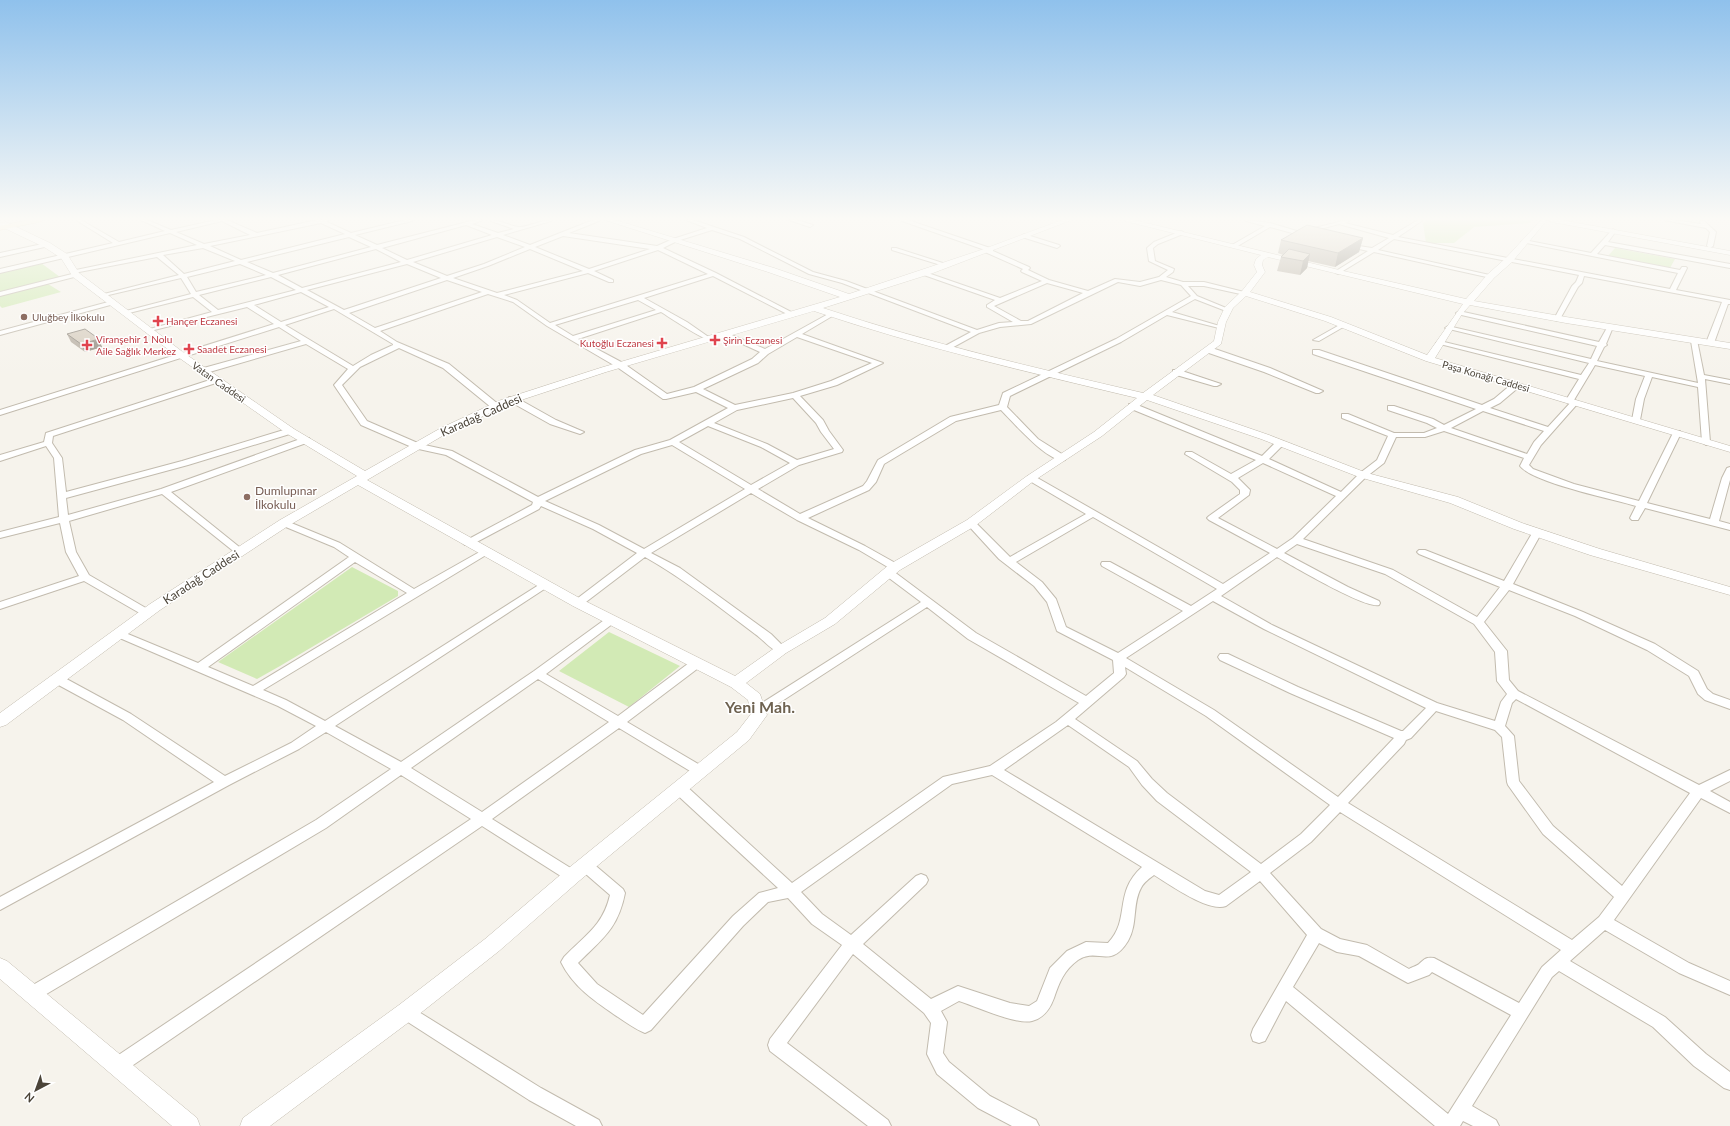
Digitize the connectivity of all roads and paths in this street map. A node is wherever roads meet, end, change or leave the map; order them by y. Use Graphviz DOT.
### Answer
graph roads {
  1 [pos="1682,272"];
  2 [pos="75,273"];
  3 [pos="178,273"];
  4 [pos="197,273"];
  5 [pos="266,273"];
  6 [pos="281,273"];
  7 [pos="368,273"];
  8 [pos="432,273"];
  9 [pos="465,273"];
  10 [pos="583,273"];
  11 [pos="592,273"];
  12 [pos="711,273"];
  13 [pos="778,273"];
  14 [pos="812,273"];
  15 [pos="923,273"];
  16 [pos="1025,273"];
  17 [pos="1169,273"];
  18 [pos="1261,273"];
  19 [pos="1340,273"];
  20 [pos="1474,273"];
  21 [pos="1495,273"];
  22 [pos="1574,273"];
  23 [pos="714,274"];
  24 [pos="1582,274"];
  25 [pos="272,275"];
  26 [pos="182,276"];
  27 [pos="1491,276"];
  28 [pos="825,277"];
  29 [pos="1161,278"];
  30 [pos="448,279"];
  31 [pos="611,281"];
  32 [pos="1047,281"];
  33 [pos="811,283"];
  34 [pos="1183,284"];
  35 [pos="303,290"];
  36 [pos="868,291"];
  37 [pos="1672,291"];
  38 [pos="489,292"];
  39 [pos="1089,293"];
  40 [pos="0,294"];
  41 [pos="194,294"];
  42 [pos="1245,294"];
  43 [pos="497,295"];
  44 [pos="102,296"];
  45 [pos="638,297"];
  46 [pos="848,297"];
  47 [pos="1195,298"];
  48 [pos="1000,300"];
  49 [pos="1469,302"];
  50 [pos="1728,302"];
  51 [pos="112,303"];
  52 [pos="248,304"];
  53 [pos="335,307"];
  54 [pos="815,308"];
  55 [pos="662,310"];
  56 [pos="1228,310"];
  57 [pos="125,312"];
  58 [pos="216,312"];
  59 [pos="344,312"];
  60 [pos="1167,313"];
  61 [pos="1459,313"];
  62 [pos="793,314"];
  63 [pos="832,314"];
  64 [pos="1557,319"];
  65 [pos="1019,324"];
  66 [pos="281,325"];
  67 [pos="549,325"];
  68 [pos="1343,325"];
  69 [pos="1610,327"];
  70 [pos="1221,328"];
  71 [pos="1448,328"];
  72 [pos="375,330"];
  73 [pos="148,331"];
  74 [pos="978,332"];
  75 [pos="0,333"];
  76 [pos="725,334"];
  77 [pos="796,334"];
  78 [pos="572,338"];
  79 [pos="708,339"];
  80 [pos="1317,340"];
  81 [pos="1695,341"];
  82 [pos="307,342"];
  83 [pos="1440,343"];
  84 [pos="1710,343"];
  85 [pos="399,345"];
  86 [pos="1603,345"];
  87 [pos="1730,346"];
  88 [pos="948,348"];
  89 [pos="1209,350"];
  90 [pos="765,352"];
  91 [pos="1316,352"];
  92 [pos="181,356"];
  93 [pos="1429,359"];
  94 [pos="1593,362"];
  95 [pos="620,365"];
  96 [pos="353,369"];
  97 [pos="203,371"];
  98 [pos="1176,372"];
  99 [pos="1051,374"];
  100 [pos="1649,374"];
  101 [pos="1700,376"];
  102 [pos="1583,378"];
  103 [pos="216,380"];
  104 [pos="1730,382"];
  105 [pos="1217,384"];
  106 [pos="1516,384"];
  107 [pos="1702,386"];
  108 [pos="697,389"];
  109 [pos="1319,390"];
  110 [pos="795,395"];
  111 [pos="1145,396"];
  112 [pos="512,399"];
  113 [pos="1572,401"];
  114 [pos="495,406"];
  115 [pos="1132,406"];
  116 [pos="1003,407"];
  117 [pos="734,408"];
  118 [pos="1391,408"];
  119 [pos="1482,408"];
  120 [pos="0,413"];
  121 [pos="1345,416"];
  122 [pos="1636,420"];
  123 [pos="707,423"];
  124 [pos="1444,428"];
  125 [pos="1550,430"];
  126 [pos="290,431"];
  127 [pos="580,432"];
  128 [pos="1677,433"];
  129 [pos="1393,435"];
  130 [pos="306,440"];
  131 [pos="673,442"];
  132 [pos="1706,442"];
  133 [pos="48,443"];
  134 [pos="1280,443"];
  135 [pos="417,446"];
  136 [pos="1730,449"];
  137 [pos="1188,454"];
  138 [pos="1530,457"];
  139 [pos="0,458"];
  140 [pos="1062,458"];
  141 [pos="1263,460"];
  142 [pos="796,463"];
  143 [pos="1730,470"];
  144 [pos="1363,475"];
  145 [pos="362,478"];
  146 [pos="1032,478"];
  147 [pos="1231,478"];
  148 [pos="751,489"];
  149 [pos="164,491"];
  150 [pos="62,496"];
  151 [pos="1343,496"];
  152 [pos="538,500"];
  153 [pos="1642,504"];
  154 [pos="1092,514"];
  155 [pos="800,518"];
  156 [pos="1635,518"];
  157 [pos="64,519"];
  158 [pos="1714,522"];
  159 [pos="284,523"];
  160 [pos="971,523"];
  161 [pos="1730,526"];
  162 [pos="1536,532"];
  163 [pos="0,534"];
  164 [pos="1296,540"];
  165 [pos="468,543"];
  166 [pos="240,552"];
  167 [pos="486,552"];
  168 [pos="1277,552"];
  169 [pos="1422,552"];
  170 [pos="644,553"];
  171 [pos="356,557"];
  172 [pos="1009,562"];
  173 [pos="1106,564"];
  174 [pos="892,570"];
  175 [pos="85,577"];
  176 [pos="545,584"];
  177 [pos="1507,586"];
  178 [pos="1224,589"];
  179 [pos="1730,591"];
  180 [pos="414,593"];
  181 [pos="1213,596"];
  182 [pos="928,602"];
  183 [pos="578,603"];
  184 [pos="1375,603"];
  185 [pos="0,606"];
  186 [pos="1191,611"];
  187 [pos="147,613"];
  188 [pos="611,620"];
  189 [pos="1478,622"];
  190 [pos="118,634"];
  191 [pos="781,650"];
  192 [pos="1224,657"];
  193 [pos="1118,658"];
  194 [pos="697,663"];
  195 [pos="199,668"];
  196 [pos="538,674"];
  197 [pos="57,679"];
  198 [pos="736,683"];
  199 [pos="253,691"];
  200 [pos="1514,694"];
  201 [pos="1087,702"];
  202 [pos="1730,705"];
  203 [pos="1433,706"];
  204 [pos="758,711"];
  205 [pos="1067,719"];
  206 [pos="0,721"];
  207 [pos="620,722"];
  208 [pos="1498,726"];
  209 [pos="327,727"];
  210 [pos="1400,736"];
  211 [pos="402,769"];
  212 [pos="994,770"];
  213 [pos="700,771"];
  214 [pos="1730,775"];
  215 [pos="224,782"];
  216 [pos="679,788"];
  217 [pos="1698,792"];
  218 [pos="1338,804"];
  219 [pos="1730,808"];
  220 [pos="482,819"];
  221 [pos="585,865"];
  222 [pos="1153,866"];
  223 [pos="1260,872"];
  224 [pos="572,876"];
  225 [pos="921,880"];
  226 [pos="792,891"];
  227 [pos="1623,896"];
  228 [pos="0,904"];
  229 [pos="1604,922"];
  230 [pos="1316,934"];
  231 [pos="852,944"];
  232 [pos="1573,949"];
  233 [pos="1557,962"];
  234 [pos="0,967"];
  235 [pos="1284,988"];
  236 [pos="1730,988"];
  237 [pos="32,994"];
  238 [pos="930,1008"];
  239 [pos="406,1012"];
  240 [pos="1521,1012"];
  241 [pos="1259,1035"];
  242 [pos="117,1066"];
  243 [pos="1730,1082"];
  244 [pos="1460,1109"];
  245 [pos="189,1126"];
  246 [pos="251,1126"];
  247 [pos="593,1126"];
  248 [pos="882,1126"];
  249 [pos="1030,1126"];
  250 [pos="1450,1126"];
  251 [pos="1490,1126"];
  1 -- 37 [label="street"];
  2 -- 40 [label="street"];
  2 -- 44 [label="street, Vatan Caddesi"];
  3 -- 26 [label="street"];
  4 -- 26 [label="street"];
  5 -- 25 [label="street"];
  6 -- 25 [label="street"];
  7 -- 35 [label="street"];
  8 -- 30 [label="street"];
  9 -- 30 [label="street"];
  10 -- 43 [label="street"];
  11 -- 31 [label="street"];
  12 -- 23 [label="street"];
  13 -- 33 [label="street"];
  14 -- 28 [label="street"];
  15 -- 36 [label="street, Karadağ Caddesi"];
  15 -- 48 [label="street"];
  16 -- 32 [label="street"];
  17 -- 29 [label="street"];
  18 -- 42 [label="street"];
  19 -- 49 [label="street"];
  20 -- 27 [label="street"];
  21 -- 27 [label="street"];
  22 -- 24 [label="street"];
  23 -- 45 [label="street"];
  23 -- 62 [label="street"];
  24 -- 37 [label="street"];
  24 -- 64 [label="street"];
  25 -- 35 [label="street"];
  25 -- 41 [label="street"];
  26 -- 41 [label="street"];
  26 -- 44 [label="street"];
  27 -- 49 [label="street"];
  28 -- 33 [label="street"];
  28 -- 36 [label="street"];
  29 -- 34 [label="street"];
  29 -- 39 [label="street"];
  30 -- 38 [label="street"];
  30 -- 59 [label="street"];
  32 -- 39 [label="street"];
  32 -- 48 [label="street"];
  33 -- 46 [label="street"];
  34 -- 42 [label="street"];
  34 -- 47 [label="street"];
  35 -- 52 [label="street"];
  35 -- 53 [label="street"];
  36 -- 46 [label="street, Karadağ Caddesi"];
  36 -- 74 [label="street"];
  37 -- 50 [label="street"];
  38 -- 43 [label="street"];
  38 -- 72 [label="street"];
  39 -- 65 [label="street"];
  41 -- 57 [label="street"];
  41 -- 58 [label="street"];
  42 -- 56 [label="street"];
  42 -- 68 [label="street, Paşa Konağı Caddesi"];
  43 -- 67 [label="street"];
  44 -- 51 [label="street, Vatan Caddesi"];
  45 -- 55 [label="street"];
  45 -- 67 [label="street"];
  46 -- 54 [label="street, Karadağ Caddesi"];
  47 -- 56 [label="street"];
  47 -- 60 [label="street"];
  48 -- 65 [label="street"];
  49 -- 61 [label="street"];
  49 -- 64 [label="street"];
  50 -- 84 [label="street"];
  51 -- 57 [label="street, Vatan Caddesi"];
  51 -- 75 [label="street"];
  52 -- 58 [label="street"];
  52 -- 66 [label="street"];
  53 -- 59 [label="street"];
  53 -- 66 [label="street"];
  54 -- 62 [label="street, Karadağ Caddesi"];
  54 -- 63 [label="street"];
  55 -- 78 [label="street"];
  55 -- 79 [label="street"];
  56 -- 70 [label="street"];
  57 -- 73 [label="street, Vatan Caddesi"];
  58 -- 73 [label="street"];
  59 -- 72 [label="street"];
  60 -- 70 [label="street"];
  60 -- 99 [label="street"];
  61 -- 71 [label="street"];
  61 -- 86 [label="street"];
  62 -- 76 [label="street, Karadağ Caddesi"];
  63 -- 77 [label="street"];
  63 -- 88 [label="street"];
  64 -- 69 [label="street"];
  65 -- 74 [label="street"];
  66 -- 82 [label="street"];
  66 -- 92 [label="street"];
  67 -- 78 [label="street"];
  68 -- 80 [label="street"];
  68 -- 93 [label="street, Paşa Konağı Caddesi"];
  69 -- 81 [label="street"];
  69 -- 86 [label="street"];
  70 -- 89 [label="street"];
  71 -- 83 [label="street"];
  71 -- 94 [label="street"];
  72 -- 85 [label="street"];
  73 -- 92 [label="street, Vatan Caddesi"];
  74 -- 88 [label="street"];
  76 -- 79 [label="street, Karadağ Caddesi"];
  76 -- 90 [label="street"];
  77 -- 90 [label="street"];
  77 -- 110 [label="street"];
  78 -- 95 [label="street"];
  79 -- 95 [label="street, Karadağ Caddesi"];
  81 -- 84 [label="street"];
  81 -- 101 [label="street"];
  82 -- 96 [label="street"];
  82 -- 97 [label="street"];
  83 -- 93 [label="street"];
  83 -- 102 [label="street"];
  84 -- 87 [label="street"];
  85 -- 96 [label="street"];
  85 -- 114 [label="street"];
  86 -- 94 [label="street"];
  88 -- 99 [label="street"];
  89 -- 98 [label="street"];
  89 -- 109 [label="street"];
  90 -- 108 [label="street"];
  91 -- 119 [label="street"];
  92 -- 97 [label="street, Vatan Caddesi"];
  92 -- 120 [label="street"];
  93 -- 106 [label="street, Paşa Konağı Caddesi"];
  94 -- 100 [label="street"];
  94 -- 102 [label="street"];
  95 -- 108 [label="street"];
  95 -- 112 [label="street, Karadağ Caddesi"];
  96 -- 135 [label="street"];
  97 -- 103 [label="street, Vatan Caddesi"];
  98 -- 105 [label="street"];
  98 -- 111 [label="street"];
  99 -- 111 [label="street"];
  99 -- 116 [label="street"];
  100 -- 107 [label="street"];
  100 -- 122 [label="street"];
  101 -- 104 [label="street"];
  101 -- 107 [label="street"];
  102 -- 113 [label="street"];
  103 -- 126 [label="street, Vatan Caddesi"];
  103 -- 133 [label="street"];
  106 -- 113 [label="street, Paşa Konağı Caddesi"];
  106 -- 119 [label="street"];
  107 -- 132 [label="street"];
  108 -- 117 [label="street"];
  110 -- 117 [label="street"];
  110 -- 142 [label="street"];
  111 -- 115 [label="street"];
  111 -- 134 [label="street"];
  112 -- 114 [label="street, Karadağ Caddesi"];
  112 -- 127 [label="street"];
  113 -- 122 [label="street, Paşa Konağı Caddesi"];
  113 -- 125 [label="street"];
  114 -- 135 [label="street, Karadağ Caddesi"];
  115 -- 140 [label="street"];
  115 -- 141 [label="street"];
  116 -- 140 [label="street"];
  116 -- 155 [label="street"];
  117 -- 123 [label="street"];
  118 -- 124 [label="street"];
  119 -- 124 [label="street"];
  119 -- 125 [label="street"];
  121 -- 129 [label="street"];
  122 -- 128 [label="street, Paşa Konağı Caddesi"];
  123 -- 131 [label="street"];
  123 -- 142 [label="street"];
  124 -- 129 [label="street"];
  124 -- 138 [label="street"];
  125 -- 138 [label="street"];
  126 -- 130 [label="street, Vatan Caddesi"];
  126 -- 150 [label="street"];
  128 -- 132 [label="street, Paşa Konağı Caddesi"];
  128 -- 153 [label="street"];
  129 -- 144 [label="street"];
  130 -- 145 [label="street, Vatan Caddesi"];
  130 -- 149 [label="street"];
  131 -- 148 [label="street"];
  131 -- 152 [label="street"];
  132 -- 136 [label="street, Paşa Konağı Caddesi"];
  133 -- 139 [label="street"];
  133 -- 150 [label="street"];
  134 -- 141 [label="street"];
  134 -- 144 [label="street"];
  135 -- 145 [label="street, Karadağ Caddesi"];
  135 -- 152 [label="street"];
  137 -- 147 [label="street"];
  138 -- 153 [label="street"];
  140 -- 146 [label="street"];
  141 -- 147 [label="street"];
  141 -- 151 [label="street"];
  142 -- 148 [label="street"];
  143 -- 158 [label="street"];
  144 -- 151 [label="street"];
  144 -- 162 [label="street"];
  145 -- 159 [label="street, Karadağ Caddesi"];
  145 -- 165 [label="street, Vatan Caddesi"];
  146 -- 154 [label="street"];
  146 -- 160 [label="street"];
  147 -- 168 [label="street"];
  148 -- 155 [label="street"];
  148 -- 170 [label="street"];
  149 -- 157 [label="street"];
  149 -- 166 [label="street"];
  150 -- 157 [label="street"];
  151 -- 164 [label="street"];
  152 -- 165 [label="street"];
  152 -- 170 [label="street"];
  153 -- 156 [label="street"];
  153 -- 158 [label="street"];
  154 -- 172 [label="street"];
  154 -- 178 [label="street"];
  155 -- 174 [label="street"];
  157 -- 163 [label="street"];
  157 -- 175 [label="street"];
  158 -- 161 [label="street"];
  159 -- 166 [label="street, Karadağ Caddesi"];
  159 -- 171 [label="street"];
  160 -- 172 [label="street"];
  160 -- 174 [label="street"];
  162 -- 177 [label="street"];
  162 -- 179 [label="street"];
  164 -- 168 [label="street"];
  164 -- 189 [label="street"];
  165 -- 167 [label="street, Vatan Caddesi"];
  166 -- 187 [label="street, Karadağ Caddesi"];
  167 -- 176 [label="street, Vatan Caddesi"];
  167 -- 180 [label="street"];
  168 -- 178 [label="street"];
  168 -- 184 [label="street"];
  169 -- 177 [label="street"];
  170 -- 183 [label="street"];
  170 -- 191 [label="street"];
  171 -- 180 [label="street"];
  171 -- 195 [label="street"];
  172 -- 193 [label="street"];
  173 -- 186 [label="street"];
  174 -- 182 [label="street"];
  174 -- 191 [label="street"];
  175 -- 185 [label="street"];
  175 -- 187 [label="street"];
  176 -- 183 [label="street, Vatan Caddesi"];
  176 -- 209 [label="street"];
  177 -- 189 [label="street"];
  177 -- 202 [label="street"];
  178 -- 181 [label="street"];
  180 -- 199 [label="street"];
  181 -- 186 [label="street"];
  181 -- 203 [label="street"];
  182 -- 201 [label="street"];
  182 -- 204 [label="street"];
  183 -- 188 [label="street, Vatan Caddesi"];
  186 -- 193 [label="street"];
  187 -- 190 [label="street, Karadağ Caddesi"];
  188 -- 194 [label="street, Vatan Caddesi"];
  188 -- 196 [label="street"];
  189 -- 200 [label="street"];
  190 -- 195 [label="street"];
  190 -- 197 [label="street, Karadağ Caddesi"];
  191 -- 198 [label="street"];
  192 -- 210 [label="street"];
  193 -- 201 [label="street"];
  193 -- 218 [label="street"];
  194 -- 198 [label="street, Vatan Caddesi"];
  194 -- 207 [label="street"];
  195 -- 199 [label="street"];
  196 -- 207 [label="street"];
  196 -- 211 [label="street"];
  197 -- 206 [label="street, Karadağ Caddesi"];
  197 -- 215 [label="street"];
  198 -- 204 [label="street, Vatan Caddesi"];
  199 -- 209 [label="street"];
  200 -- 208 [label="street"];
  200 -- 217 [label="street"];
  201 -- 205 [label="street"];
  203 -- 208 [label="street"];
  203 -- 210 [label="street"];
  204 -- 213 [label="street"];
  205 -- 212 [label="street"];
  205 -- 223 [label="street"];
  207 -- 213 [label="street"];
  207 -- 220 [label="street"];
  208 -- 227 [label="street"];
  209 -- 211 [label="street"];
  209 -- 215 [label="street"];
  210 -- 218 [label="street"];
  211 -- 220 [label="street"];
  211 -- 237 [label="street"];
  212 -- 222 [label="street"];
  212 -- 226 [label="street"];
  213 -- 216 [label="street"];
  214 -- 217 [label="street"];
  215 -- 228 [label="street"];
  216 -- 221 [label="street"];
  216 -- 226 [label="street"];
  217 -- 219 [label="street"];
  217 -- 227 [label="street"];
  218 -- 223 [label="street"];
  218 -- 232 [label="street"];
  220 -- 224 [label="street"];
  220 -- 242 [label="street"];
  221 -- 224 [label="street"];
  221 -- 226 [label="street"];
  222 -- 223 [label="street"];
  222 -- 238 [label="street"];
  223 -- 230 [label="street"];
  224 -- 239 [label="street"];
  225 -- 231 [label="street"];
  226 -- 231 [label="street"];
  227 -- 229 [label="street"];
  229 -- 232 [label="street"];
  229 -- 236 [label="street"];
  230 -- 235 [label="street"];
  230 -- 240 [label="street"];
  231 -- 238 [label="street"];
  231 -- 248 [label="street"];
  232 -- 233 [label="street"];
  233 -- 240 [label="street"];
  233 -- 243 [label="street"];
  234 -- 237 [label="street"];
  235 -- 241 [label="street"];
  235 -- 250 [label="street"];
  237 -- 242 [label="street"];
  238 -- 249 [label="street"];
  239 -- 246 [label="street"];
  239 -- 247 [label="street"];
  240 -- 244 [label="street"];
  242 -- 245 [label="street"];
  244 -- 250 [label="street"];
  244 -- 251 [label="street"];
}
